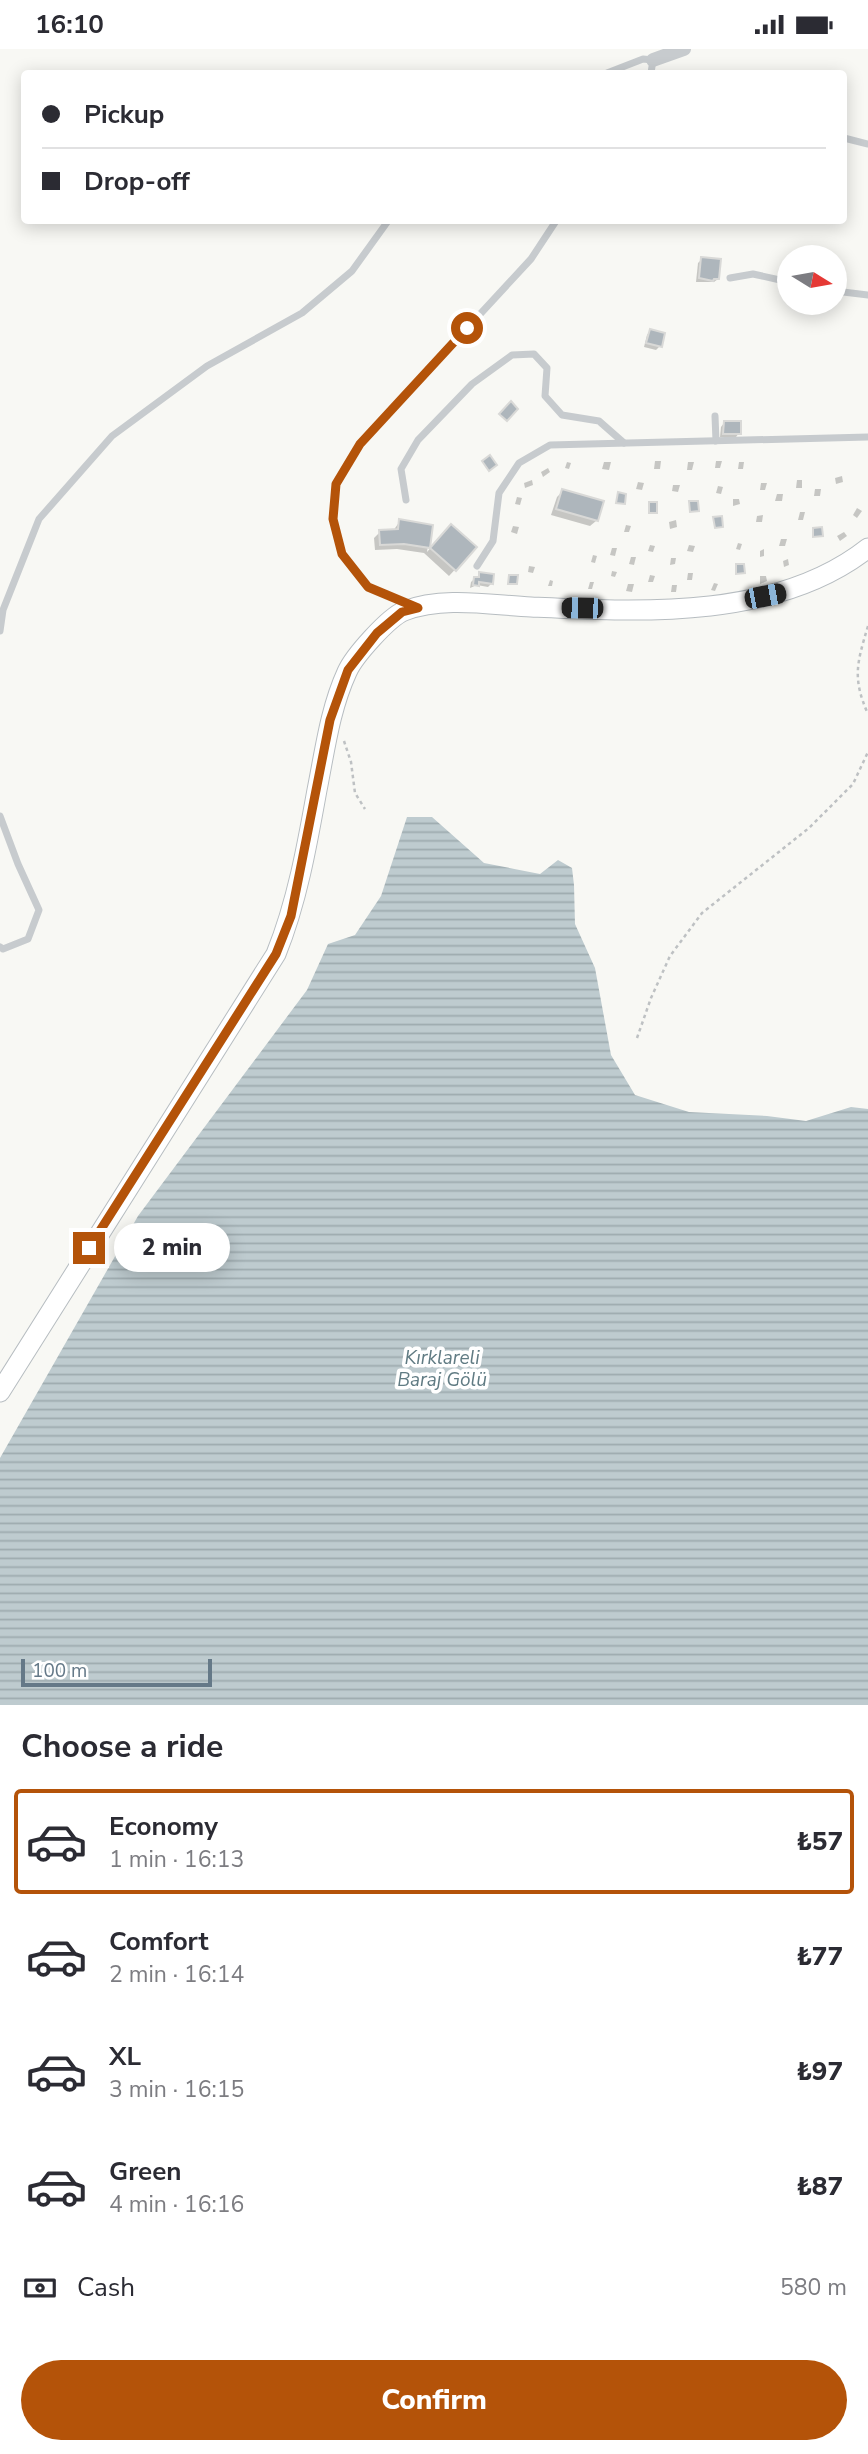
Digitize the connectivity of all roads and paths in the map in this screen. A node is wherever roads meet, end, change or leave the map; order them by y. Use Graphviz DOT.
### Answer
graph roads {
  1 [pos="684,49"];
  2 [pos="652,67"];
  3 [pos="615,70"];
  4 [pos="847,139"];
  5 [pos="868,144"];
  6 [pos="386,224"];
  7 [pos="554,224"];
  8 [pos="730,278"];
  9 [pos="777,279"];
  10 [pos="847,292"];
  11 [pos="868,295"];
  12 [pos="715,416"];
  13 [pos="868,437"];
  14 [pos="716,441"];
  15 [pos="624,443"];
  16 [pos="406,500"];
  17 [pos="868,548"];
  18 [pos="477,566"];
  19 [pos="418,608"];
  20 [pos="868,626"];
  21 [pos="0,631"];
  22 [pos="868,714"];
  23 [pos="329,727"];
  24 [pos="868,752"];
  25 [pos="365,809"];
  26 [pos="0,816"];
  27 [pos="0,947"];
  28 [pos="638,1038"];
  29 [pos="0,1392"];
  1 -- 2 [label="street"];
  2 -- 3 [label="lane"];
  4 -- 5 [label="lane"];
  6 -- 21 [label="lane"];
  7 -- 19 [label="lane"];
  8 -- 9 [label="lane"];
  10 -- 11 [label="lane"];
  12 -- 14 [label="lane"];
  13 -- 14 [label="lane"];
  14 -- 15 [label="lane"];
  15 -- 16 [label="lane"];
  15 -- 18 [label="lane"];
  17 -- 19 [label="street"];
  19 -- 23 [label="street"];
  20 -- 22 [label="path"];
  23 -- 25 [label="path"];
  23 -- 29 [label="street"];
  24 -- 28 [label="path"];
  26 -- 27 [label="lane"];
}
